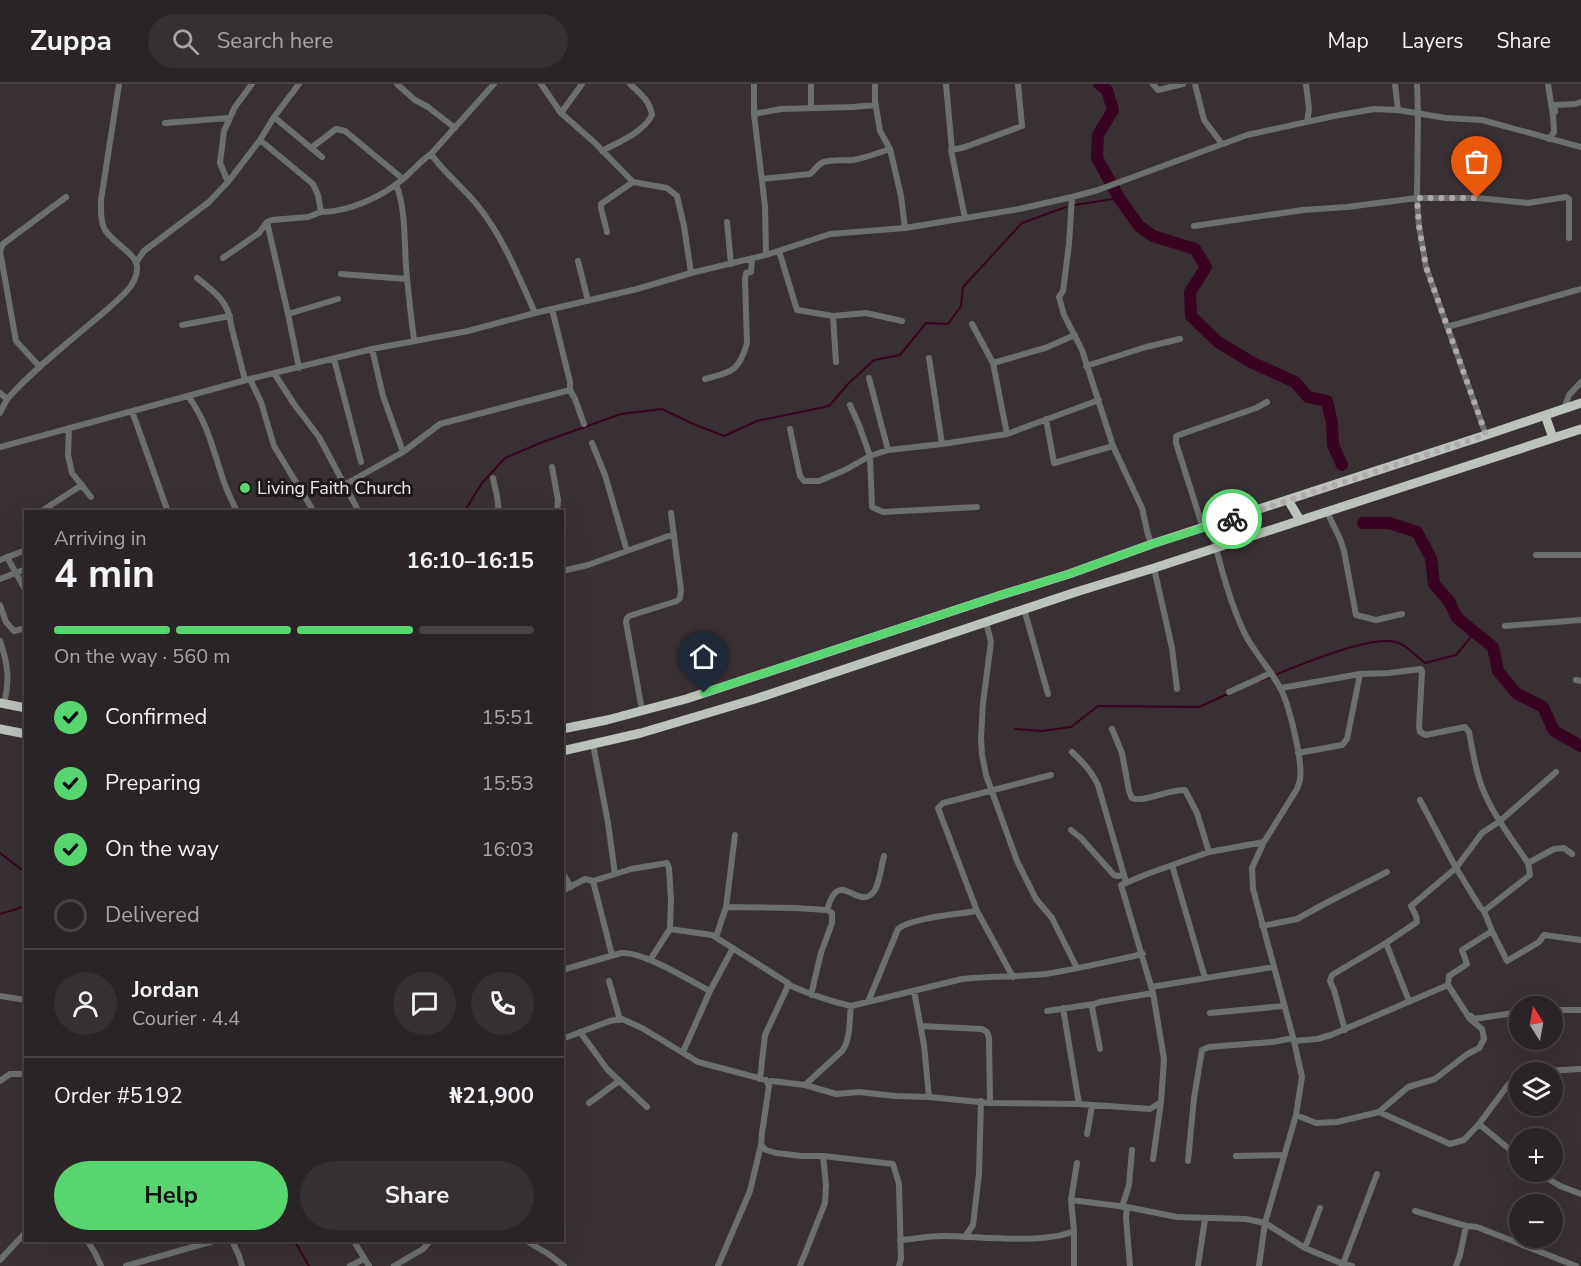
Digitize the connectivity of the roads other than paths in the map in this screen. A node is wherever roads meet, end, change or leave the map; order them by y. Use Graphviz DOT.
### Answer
graph roads {
  1 [pos="119,84"];
  2 [pos="252,84"];
  3 [pos="299,84"];
  4 [pos="397,84"];
  5 [pos="494,84"];
  6 [pos="541,84"];
  7 [pos="582,84"];
  8 [pos="630,84"];
  9 [pos="754,84"];
  10 [pos="812,84"];
  11 [pos="875,84"];
  12 [pos="946,84"];
  13 [pos="1018,84"];
  14 [pos="1153,84"];
  15 [pos="1183,84"];
  16 [pos="1306,84"];
  17 [pos="1395,84"];
  18 [pos="1417,84"];
  19 [pos="1548,84"];
  20 [pos="1194,85"];
  21 [pos="1581,102"];
  22 [pos="876,105"];
  23 [pos="811,108"];
  24 [pos="1398,110"];
  25 [pos="561,113"];
  26 [pos="1418,113"];
  27 [pos="754,114"];
  28 [pos="274,117"];
  29 [pos="229,118"];
  30 [pos="1553,121"];
  31 [pos="1307,122"];
  32 [pos="165,123"];
  33 [pos="455,128"];
  34 [pos="1549,139"];
  35 [pos="260,140"];
  36 [pos="1222,144"];
  37 [pos="1581,147"];
  38 [pos="311,148"];
  39 [pos="890,149"];
  40 [pos="952,150"];
  41 [pos="602,151"];
  42 [pos="431,154"];
  43 [pos="322,157"];
  44 [pos="403,179"];
  45 [pos="762,179"];
  46 [pos="228,182"];
  47 [pos="633,182"];
  48 [pos="396,184"];
  49 [pos="66,197"];
  50 [pos="1072,197"];
  51 [pos="1417,198"];
  52 [pos="321,212"];
  53 [pos="965,218"];
  54 [pos="267,222"];
  55 [pos="727,222"];
  56 [pos="1194,226"];
  57 [pos="905,228"];
  58 [pos="607,232"];
  59 [pos="1569,238"];
  60 [pos="779,251"];
  61 [pos="766,255"];
  62 [pos="223,258"];
  63 [pos="752,259"];
  64 [pos="137,261"];
  65 [pos="578,261"];
  66 [pos="730,264"];
  67 [pos="691,273"];
  68 [pos="341,274"];
  69 [pos="197,278"];
  70 [pos="407,279"];
  71 [pos="1581,289"];
  72 [pos="338,299"];
  73 [pos="588,301"];
  74 [pos="552,309"];
  75 [pos="535,313"];
  76 [pos="288,314"];
  77 [pos="230,316"];
  78 [pos="833,316"];
  79 [pos="902,321"];
  80 [pos="972,324"];
  81 [pos="182,325"];
  82 [pos="1447,327"];
  83 [pos="1075,335"];
  84 [pos="1180,339"];
  85 [pos="414,340"];
  86 [pos="372,349"];
  87 [pos="929,358"];
  88 [pos="333,359"];
  89 [pos="836,362"];
  90 [pos="993,363"];
  91 [pos="40,366"];
  92 [pos="1086,366"];
  93 [pos="299,368"];
  94 [pos="274,373"];
  95 [pos="868,378"];
  96 [pos="248,379"];
  97 [pos="705,379"];
  98 [pos="1581,382"];
  99 [pos="570,390"];
  100 [pos="0,393"];
  101 [pos="188,396"];
  102 [pos="8,399"];
  103 [pos="1099,400"];
  104 [pos="1267,402"];
  105 [pos="1581,403"];
  106 [pos="850,405"];
  107 [pos="1564,408"];
  108 [pos="132,411"];
  109 [pos="0,413"];
  110 [pos="1545,415"];
  111 [pos="1046,419"];
  112 [pos="584,424"];
  113 [pos="69,428"];
  114 [pos="790,429"];
  115 [pos="1581,429"];
  116 [pos="1007,434"];
  117 [pos="1486,435"];
  118 [pos="1553,438"];
  119 [pos="592,443"];
  120 [pos="942,444"];
  121 [pos="1113,446"];
  122 [pos="0,447"];
  123 [pos="888,450"];
  124 [pos="403,452"];
  125 [pos="870,456"];
  126 [pos="361,462"];
  127 [pos="552,467"];
  128 [pos="492,478"];
  129 [pos="346,484"];
  130 [pos="82,486"];
  131 [pos="91,497"];
  132 [pos="1288,500"];
  133 [pos="977,507"];
  134 [pos="43,510"];
  135 [pos="167,510"];
  136 [pos="236,510"];
  137 [pos="313,510"];
  138 [pos="358,510"];
  139 [pos="499,510"];
  140 [pos="557,510"];
  141 [pos="1327,512"];
  142 [pos="671,513"];
  143 [pos="1300,520"];
  144 [pos="1206,527"];
  145 [pos="674,534"];
  146 [pos="1152,544"];
  147 [pos="1216,548"];
  148 [pos="24,551"];
  149 [pos="627,551"];
  150 [pos="1536,555"];
  151 [pos="1581,555"];
  152 [pos="4,558"];
  153 [pos="1154,568"];
  154 [pos="24,570"];
  155 [pos="564,571"];
  156 [pos="15,573"];
  157 [pos="0,579"];
  158 [pos="24,588"];
  159 [pos="0,605"];
  160 [pos="1024,609"];
  161 [pos="1402,614"];
  162 [pos="1581,620"];
  163 [pos="986,622"];
  164 [pos="1505,626"];
  165 [pos="24,628"];
  166 [pos="0,641"];
  167 [pos="1360,674"];
  168 [pos="1272,675"];
  169 [pos="1281,688"];
  170 [pos="1177,689"];
  171 [pos="1229,692"];
  172 [pos="1048,694"];
  173 [pos="2,704"];
  174 [pos="24,708"];
  175 [pos="642,710"];
  176 [pos="0,729"];
  177 [pos="564,729"];
  178 [pos="1112,729"];
  179 [pos="24,734"];
  180 [pos="593,744"];
  181 [pos="564,751"];
  182 [pos="1072,752"];
  183 [pos="1298,753"];
  184 [pos="1557,772"];
  185 [pos="1052,775"];
  186 [pos="991,791"];
  187 [pos="1420,800"];
  188 [pos="1500,821"];
  189 [pos="1071,830"];
  190 [pos="735,835"];
  191 [pos="1264,842"];
  192 [pos="1209,852"];
  193 [pos="1572,854"];
  194 [pos="884,856"];
  195 [pos="1528,863"];
  196 [pos="1172,865"];
  197 [pos="1456,868"];
  198 [pos="1388,872"];
  199 [pos="615,874"];
  200 [pos="564,875"];
  201 [pos="1124,875"];
  202 [pos="593,881"];
  203 [pos="1126,882"];
  204 [pos="571,887"];
  205 [pos="564,890"];
  206 [pos="726,907"];
  207 [pos="827,909"];
  208 [pos="977,911"];
  209 [pos="1484,911"];
  210 [pos="1263,926"];
  211 [pos="670,929"];
  212 [pos="1492,931"];
  213 [pos="716,938"];
  214 [pos="1581,940"];
  215 [pos="1386,943"];
  216 [pos="733,948"];
  217 [pos="1143,954"];
  218 [pos="612,955"];
  219 [pos="650,960"];
  220 [pos="1274,967"];
  221 [pos="1077,968"];
  222 [pos="564,969"];
  223 [pos="1013,977"];
  224 [pos="1205,978"];
  225 [pos="609,981"];
  226 [pos="789,985"];
  227 [pos="1448,985"];
  228 [pos="1152,990"];
  229 [pos="710,991"];
  230 [pos="914,991"];
  231 [pos="811,995"];
  232 [pos="0,996"];
  233 [pos="24,1000"];
  234 [pos="1409,1001"];
  235 [pos="868,1002"];
  236 [pos="1094,1004"];
  237 [pos="851,1006"];
  238 [pos="1284,1006"];
  239 [pos="1063,1008"];
  240 [pos="1464,1009"];
  241 [pos="1563,1010"];
  242 [pos="1581,1010"];
  243 [pos="1047,1011"];
  244 [pos="1210,1013"];
  245 [pos="1509,1014"];
  246 [pos="620,1020"];
  247 [pos="921,1026"];
  248 [pos="1345,1030"];
  249 [pos="580,1032"];
  250 [pos="564,1038"];
  251 [pos="1294,1040"];
  252 [pos="1100,1049"];
  253 [pos="683,1052"];
  254 [pos="1581,1069"];
  255 [pos="1563,1070"];
  256 [pos="24,1074"];
  257 [pos="760,1079"];
  258 [pos="0,1081"];
  259 [pos="619,1081"];
  260 [pos="768,1082"];
  261 [pos="1509,1084"];
  262 [pos="805,1085"];
  263 [pos="929,1097"];
  264 [pos="981,1101"];
  265 [pos="1161,1102"];
  266 [pos="589,1103"];
  267 [pos="990,1103"];
  268 [pos="1079,1104"];
  269 [pos="1092,1106"];
  270 [pos="647,1107"];
  271 [pos="1379,1112"];
  272 [pos="1296,1115"];
  273 [pos="1479,1124"];
  274 [pos="1087,1134"];
  275 [pos="761,1145"];
  276 [pos="1509,1149"];
  277 [pos="1132,1150"];
  278 [pos="1236,1155"];
  279 [pos="1284,1155"];
  280 [pos="823,1156"];
  281 [pos="1153,1159"];
  282 [pos="1188,1161"];
  283 [pos="1077,1163"];
  284 [pos="1377,1174"];
  285 [pos="1554,1182"];
  286 [pos="1581,1194"];
  287 [pos="1071,1200"];
  288 [pos="1125,1207"];
  289 [pos="1320,1208"];
  290 [pos="1415,1211"];
  291 [pos="1205,1219"];
  292 [pos="1265,1223"];
  293 [pos="1466,1226"];
  294 [pos="1074,1231"];
  295 [pos="24,1234"];
  296 [pos="965,1237"];
  297 [pos="900,1240"];
  298 [pos="88,1242"];
  299 [pos="210,1242"];
  300 [pos="233,1242"];
  301 [pos="353,1242"];
  302 [pos="429,1242"];
  303 [pos="528,1242"];
  304 [pos="1305,1248"];
  305 [pos="364,1259"];
  306 [pos="0,1260"];
  307 [pos="1343,1264"];
  308 [pos="101,1266"];
  309 [pos="126,1266"];
  310 [pos="242,1266"];
  311 [pos="350,1266"];
  312 [pos="369,1266"];
  313 [pos="394,1266"];
  314 [pos="564,1266"];
  315 [pos="718,1266"];
  316 [pos="800,1266"];
  317 [pos="899,1266"];
  318 [pos="1074,1266"];
  319 [pos="1130,1266"];
  320 [pos="1198,1266"];
  321 [pos="1259,1266"];
  322 [pos="1352,1266"];
  323 [pos="1456,1266"];
  324 [pos="1576,1266"];
  1 -- 64 [label="street"];
  2 -- 29 [label="street"];
  3 -- 28 [label="street"];
  4 -- 33 [label="street"];
  5 -- 33 [label="street"];
  6 -- 25 [label="street"];
  7 -- 25 [label="street"];
  8 -- 41 [label="street"];
  9 -- 27 [label="street"];
  10 -- 23 [label="street"];
  11 -- 22 [label="street"];
  12 -- 40 [label="street"];
  13 -- 40 [label="street"];
  14 -- 15 [label="street"];
  16 -- 31 [label="street"];
  17 -- 24 [label="street"];
  18 -- 26 [label="street"];
  19 -- 30 [label="street"];
  20 -- 36 [label="street"];
  21 -- 30 [label="street"];
  22 -- 23 [label="street"];
  22 -- 39 [label="street"];
  23 -- 27 [label="street"];
  24 -- 26 [label="street"];
  24 -- 31 [label="street"];
  25 -- 41 [label="street"];
  26 -- 34 [label="street"];
  26 -- 51 [label="street"];
  27 -- 45 [label="street"];
  28 -- 35 [label="street"];
  28 -- 38 [label="street"];
  29 -- 32 [label="street"];
  29 -- 46 [label="street"];
  30 -- 34 [label="street"];
  31 -- 36 [label="street"];
  33 -- 42 [label="street"];
  34 -- 37 [label="street"];
  35 -- 46 [label="street"];
  35 -- 52 [label="street"];
  36 -- 50 [label="street"];
  38 -- 43 [label="street"];
  38 -- 44 [label="street"];
  39 -- 45 [label="street"];
  39 -- 57 [label="street"];
  40 -- 53 [label="street"];
  41 -- 47 [label="street"];
  42 -- 44 [label="street"];
  42 -- 75 [label="street"];
  44 -- 48 [label="street"];
  45 -- 61 [label="street"];
  46 -- 64 [label="street"];
  47 -- 58 [label="street"];
  47 -- 67 [label="street"];
  48 -- 52 [label="street"];
  48 -- 70 [label="street"];
  49 -- 91 [label="street"];
  50 -- 53 [label="street"];
  50 -- 83 [label="street"];
  51 -- 56 [label="street"];
  51 -- 59 [label="street"];
  51 -- 82 [label="street"];
  52 -- 54 [label="street"];
  53 -- 57 [label="street"];
  54 -- 62 [label="street"];
  54 -- 76 [label="street"];
  55 -- 66 [label="street"];
  57 -- 60 [label="street"];
  60 -- 61 [label="street"];
  60 -- 78 [label="street"];
  61 -- 63 [label="street"];
  63 -- 66 [label="street"];
  63 -- 97 [label="street"];
  64 -- 91 [label="street"];
  65 -- 73 [label="street"];
  66 -- 67 [label="street"];
  67 -- 73 [label="street"];
  68 -- 70 [label="street"];
  69 -- 77 [label="street"];
  70 -- 85 [label="street"];
  71 -- 82 [label="street"];
  72 -- 76 [label="street"];
  73 -- 74 [label="street"];
  74 -- 75 [label="street"];
  74 -- 99 [label="street"];
  75 -- 85 [label="street"];
  76 -- 93 [label="street"];
  77 -- 81 [label="street"];
  77 -- 96 [label="street"];
  78 -- 79 [label="street"];
  78 -- 89 [label="street"];
  80 -- 90 [label="street"];
  82 -- 117 [label="street"];
  83 -- 90 [label="street"];
  83 -- 92 [label="street"];
  84 -- 92 [label="street"];
  85 -- 86 [label="street"];
  86 -- 88 [label="street"];
  86 -- 124 [label="street"];
  87 -- 120 [label="street"];
  88 -- 93 [label="street"];
  88 -- 126 [label="street"];
  90 -- 116 [label="street"];
  91 -- 102 [label="street"];
  92 -- 103 [label="street"];
  93 -- 94 [label="street"];
  94 -- 96 [label="street"];
  94 -- 129 [label="street"];
  95 -- 123 [label="street"];
  96 -- 101 [label="street"];
  96 -- 137 [label="street"];
  98 -- 107 [label="street"];
  99 -- 112 [label="street"];
  99 -- 124 [label="street"];
  100 -- 102 [label="street"];
  101 -- 108 [label="street"];
  101 -- 136 [label="street"];
  102 -- 109 [label="street"];
  103 -- 111 [label="street"];
  103 -- 121 [label="street"];
  104 -- 144 [label="street"];
  105 -- 107 [label="highway"];
  106 -- 125 [label="street"];
  107 -- 110 [label="highway"];
  108 -- 113 [label="street"];
  108 -- 135 [label="street"];
  110 -- 117 [label="highway"];
  110 -- 118 [label="highway"];
  111 -- 116 [label="street"];
  111 -- 121 [label="street"];
  113 -- 122 [label="street"];
  113 -- 130 [label="street"];
  114 -- 125 [label="street"];
  115 -- 118 [label="highway"];
  116 -- 120 [label="street"];
  117 -- 132 [label="highway"];
  118 -- 141 [label="highway"];
  119 -- 149 [label="street"];
  120 -- 123 [label="street"];
  121 -- 146 [label="street"];
  123 -- 125 [label="street"];
  124 -- 129 [label="street"];
  125 -- 133 [label="street"];
  127 -- 140 [label="street"];
  128 -- 139 [label="street"];
  129 -- 138 [label="street"];
  130 -- 131 [label="street"];
  130 -- 134 [label="street"];
  132 -- 143 [label="highway"];
  132 -- 144 [label="highway"];
  141 -- 143 [label="highway"];
  141 -- 161 [label="street"];
  142 -- 145 [label="street"];
  143 -- 147 [label="highway"];
  144 -- 146 [label="highway"];
  144 -- 147 [label="street"];
  145 -- 149 [label="street"];
  145 -- 175 [label="street"];
  146 -- 175 [label="highway"];
  147 -- 153 [label="highway"];
  147 -- 168 [label="street"];
  148 -- 152 [label="street"];
  149 -- 155 [label="street"];
  150 -- 151 [label="street"];
  152 -- 156 [label="street"];
  153 -- 160 [label="highway"];
  153 -- 170 [label="street"];
  154 -- 156 [label="street"];
  156 -- 157 [label="street"];
  156 -- 158 [label="street"];
  159 -- 165 [label="street"];
  160 -- 163 [label="highway"];
  160 -- 172 [label="street"];
  162 -- 164 [label="street"];
  163 -- 180 [label="highway"];
  163 -- 186 [label="street"];
  166 -- 173 [label="street"];
  167 -- 169 [label="street"];
  167 -- 183 [label="street"];
  167 -- 188 [label="street"];
  168 -- 169 [label="street"];
  168 -- 171 [label="street"];
  169 -- 183 [label="street"];
  173 -- 174 [label="highway"];
  175 -- 177 [label="highway"];
  176 -- 179 [label="highway"];
  178 -- 192 [label="street"];
  180 -- 181 [label="highway"];
  180 -- 199 [label="street"];
  182 -- 201 [label="street"];
  183 -- 191 [label="street"];
  184 -- 188 [label="street"];
  185 -- 186 [label="street"];
  186 -- 208 [label="street"];
  186 -- 221 [label="street"];
  187 -- 197 [label="street"];
  188 -- 195 [label="street"];
  188 -- 197 [label="street"];
  189 -- 201 [label="street"];
  190 -- 206 [label="street"];
  191 -- 192 [label="street"];
  191 -- 210 [label="street"];
  192 -- 196 [label="street"];
  193 -- 195 [label="street"];
  194 -- 207 [label="street"];
  195 -- 209 [label="street"];
  196 -- 203 [label="street"];
  196 -- 224 [label="street"];
  197 -- 209 [label="street"];
  197 -- 215 [label="street"];
  198 -- 210 [label="street"];
  199 -- 202 [label="street"];
  199 -- 211 [label="street"];
  200 -- 204 [label="street"];
  201 -- 203 [label="street"];
  202 -- 204 [label="street"];
  202 -- 218 [label="street"];
  203 -- 217 [label="street"];
  204 -- 205 [label="street"];
  206 -- 207 [label="street"];
  206 -- 213 [label="street"];
  207 -- 231 [label="street"];
  208 -- 223 [label="street"];
  208 -- 235 [label="street"];
  209 -- 212 [label="street"];
  210 -- 220 [label="street"];
  211 -- 213 [label="street"];
  211 -- 219 [label="street"];
  212 -- 214 [label="street"];
  212 -- 227 [label="street"];
  213 -- 216 [label="street"];
  215 -- 234 [label="street"];
  215 -- 248 [label="street"];
  216 -- 226 [label="street"];
  216 -- 229 [label="street"];
  217 -- 221 [label="street"];
  217 -- 228 [label="street"];
  218 -- 219 [label="street"];
  218 -- 222 [label="street"];
  219 -- 229 [label="street"];
  220 -- 224 [label="street"];
  220 -- 238 [label="street"];
  221 -- 223 [label="street"];
  223 -- 230 [label="street"];
  224 -- 228 [label="street"];
  225 -- 246 [label="street"];
  226 -- 231 [label="street"];
  226 -- 257 [label="street"];
  227 -- 234 [label="street"];
  227 -- 240 [label="street"];
  228 -- 236 [label="street"];
  228 -- 265 [label="street"];
  229 -- 253 [label="street"];
  230 -- 235 [label="street"];
  230 -- 247 [label="street"];
  231 -- 237 [label="street"];
  232 -- 233 [label="street"];
  234 -- 248 [label="street"];
  235 -- 237 [label="street"];
  236 -- 239 [label="street"];
  236 -- 252 [label="street"];
  237 -- 262 [label="street"];
  238 -- 244 [label="street"];
  238 -- 251 [label="street"];
  239 -- 243 [label="street"];
  239 -- 268 [label="street"];
  240 -- 245 [label="street"];
  240 -- 271 [label="street"];
  241 -- 242 [label="street"];
  246 -- 249 [label="street"];
  246 -- 253 [label="street"];
  247 -- 263 [label="street"];
  247 -- 267 [label="street"];
  248 -- 251 [label="street"];
  249 -- 250 [label="street"];
  249 -- 259 [label="street"];
  251 -- 272 [label="street"];
  251 -- 282 [label="street"];
  253 -- 257 [label="street"];
  254 -- 255 [label="street"];
  256 -- 258 [label="street"];
  257 -- 260 [label="street"];
  259 -- 266 [label="street"];
  259 -- 270 [label="street"];
  260 -- 262 [label="street"];
  260 -- 275 [label="street"];
  261 -- 273 [label="street"];
  262 -- 263 [label="street"];
  263 -- 264 [label="street"];
  264 -- 267 [label="street"];
  264 -- 296 [label="street"];
  265 -- 269 [label="street"];
  265 -- 281 [label="street"];
  267 -- 268 [label="street"];
  268 -- 269 [label="street"];
  269 -- 274 [label="street"];
  271 -- 272 [label="street"];
  271 -- 273 [label="street"];
  272 -- 279 [label="street"];
  273 -- 276 [label="street"];
  275 -- 280 [label="street"];
  275 -- 315 [label="street"];
  277 -- 288 [label="street"];
  278 -- 279 [label="street"];
  279 -- 292 [label="street"];
  280 -- 297 [label="street"];
  280 -- 316 [label="street"];
  283 -- 287 [label="street"];
  284 -- 307 [label="street"];
  285 -- 286 [label="street"];
  287 -- 288 [label="street"];
  287 -- 294 [label="street"];
  288 -- 291 [label="street"];
  288 -- 319 [label="street"];
  289 -- 304 [label="street"];
  290 -- 293 [label="street"];
  291 -- 292 [label="street"];
  291 -- 320 [label="street"];
  292 -- 304 [label="street"];
  292 -- 321 [label="street"];
  293 -- 323 [label="street"];
  293 -- 324 [label="street"];
  294 -- 296 [label="street"];
  294 -- 318 [label="street"];
  295 -- 306 [label="street"];
  296 -- 297 [label="street"];
  297 -- 317 [label="street"];
  298 -- 308 [label="street"];
  299 -- 309 [label="street"];
  300 -- 310 [label="street"];
  301 -- 305 [label="street"];
  302 -- 313 [label="street"];
  303 -- 314 [label="street"];
  304 -- 307 [label="street"];
  305 -- 311 [label="street"];
  305 -- 312 [label="street"];
  307 -- 322 [label="street"];
}
